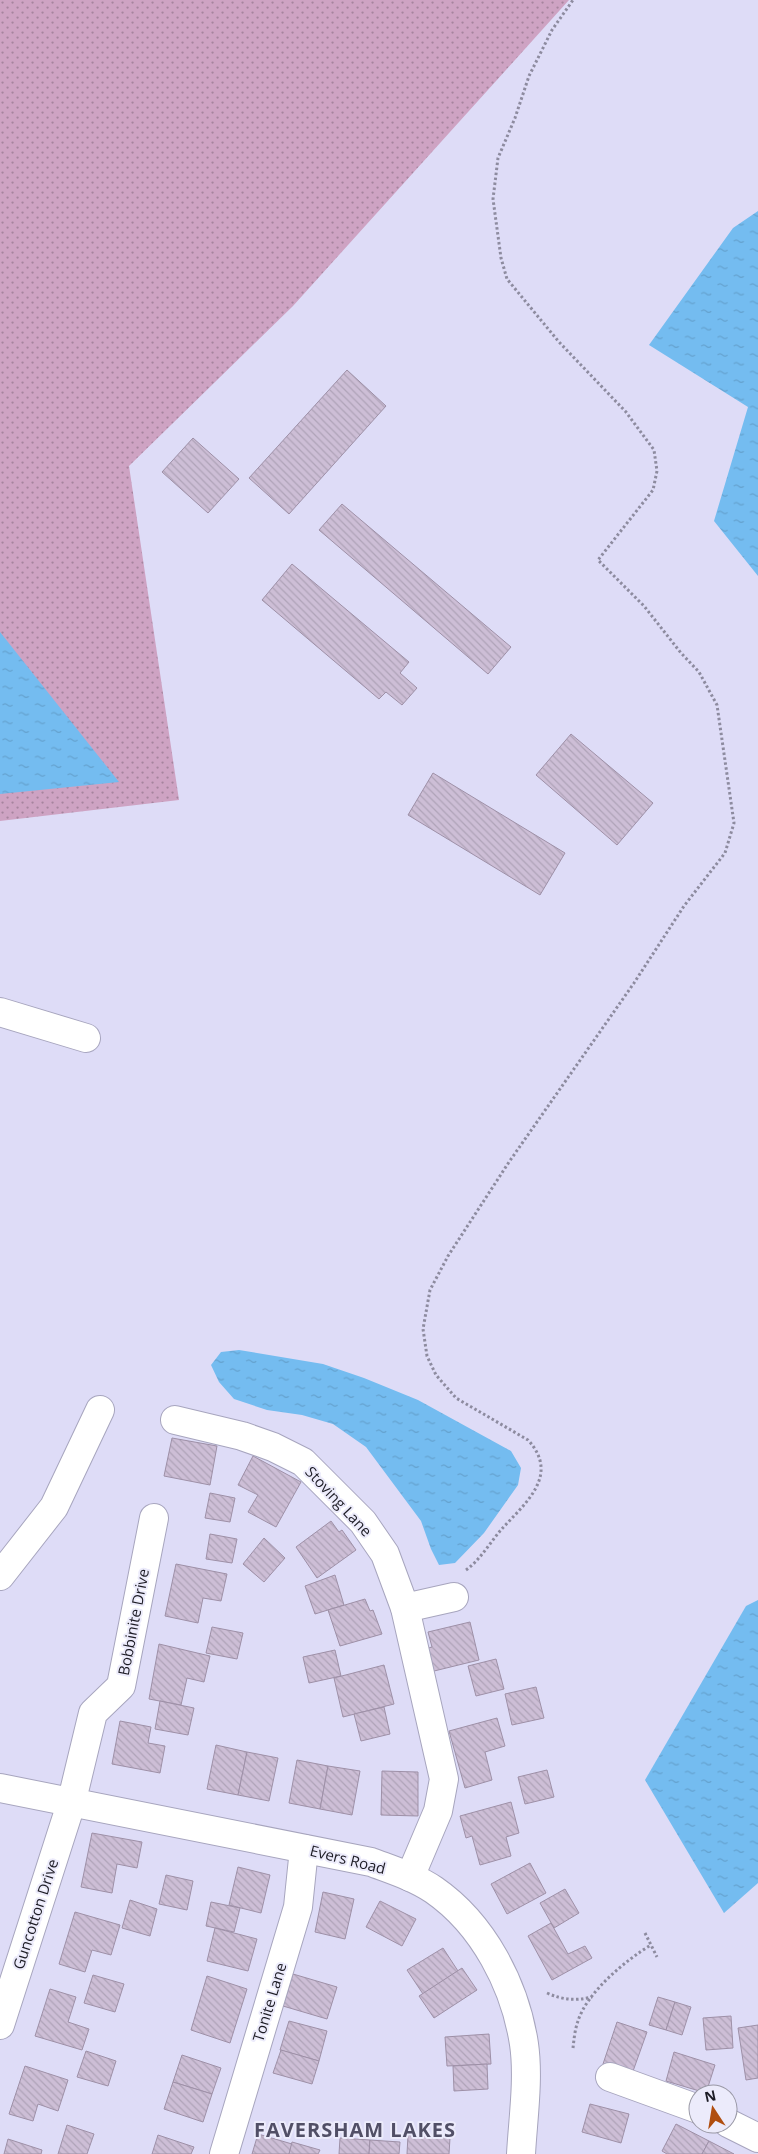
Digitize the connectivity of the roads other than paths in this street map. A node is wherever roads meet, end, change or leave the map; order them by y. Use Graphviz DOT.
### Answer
graph roads {
  1 [pos="0,1012"];
  2 [pos="86,1038"];
  3 [pos="100,1410"];
  4 [pos="175,1420"];
  5 [pos="154,1518"];
  6 [pos="0,1576"];
  7 [pos="454,1597"];
  8 [pos="405,1608"];
  9 [pos="0,1788"];
  10 [pos="71,1804"];
  11 [pos="304,1848"];
  12 [pos="410,1877"];
  13 [pos="0,2025"];
  14 [pos="610,2077"];
  15 [pos="688,2105"];
  16 [pos="738,2128"];
  17 [pos="758,2138"];
  18 [pos="224,2154"];
  19 [pos="521,2154"];
  1 -- 2 [label="street"];
  3 -- 6 [label="street"];
  4 -- 8 [label="street, Stoving Lane"];
  5 -- 10 [label="street, Bobbinite Drive"];
  7 -- 8 [label="street"];
  8 -- 12 [label="street, Stoving Lane"];
  9 -- 10 [label="street, Evers Road"];
  10 -- 11 [label="street, Evers Road"];
  10 -- 13 [label="street, Guncotton Drive"];
  11 -- 12 [label="street, Evers Road"];
  11 -- 18 [label="street, Tonite Lane"];
  12 -- 19 [label="street, Evers Road"];
  14 -- 15 [label="street"];
  16 -- 17 [label="street"];
}
